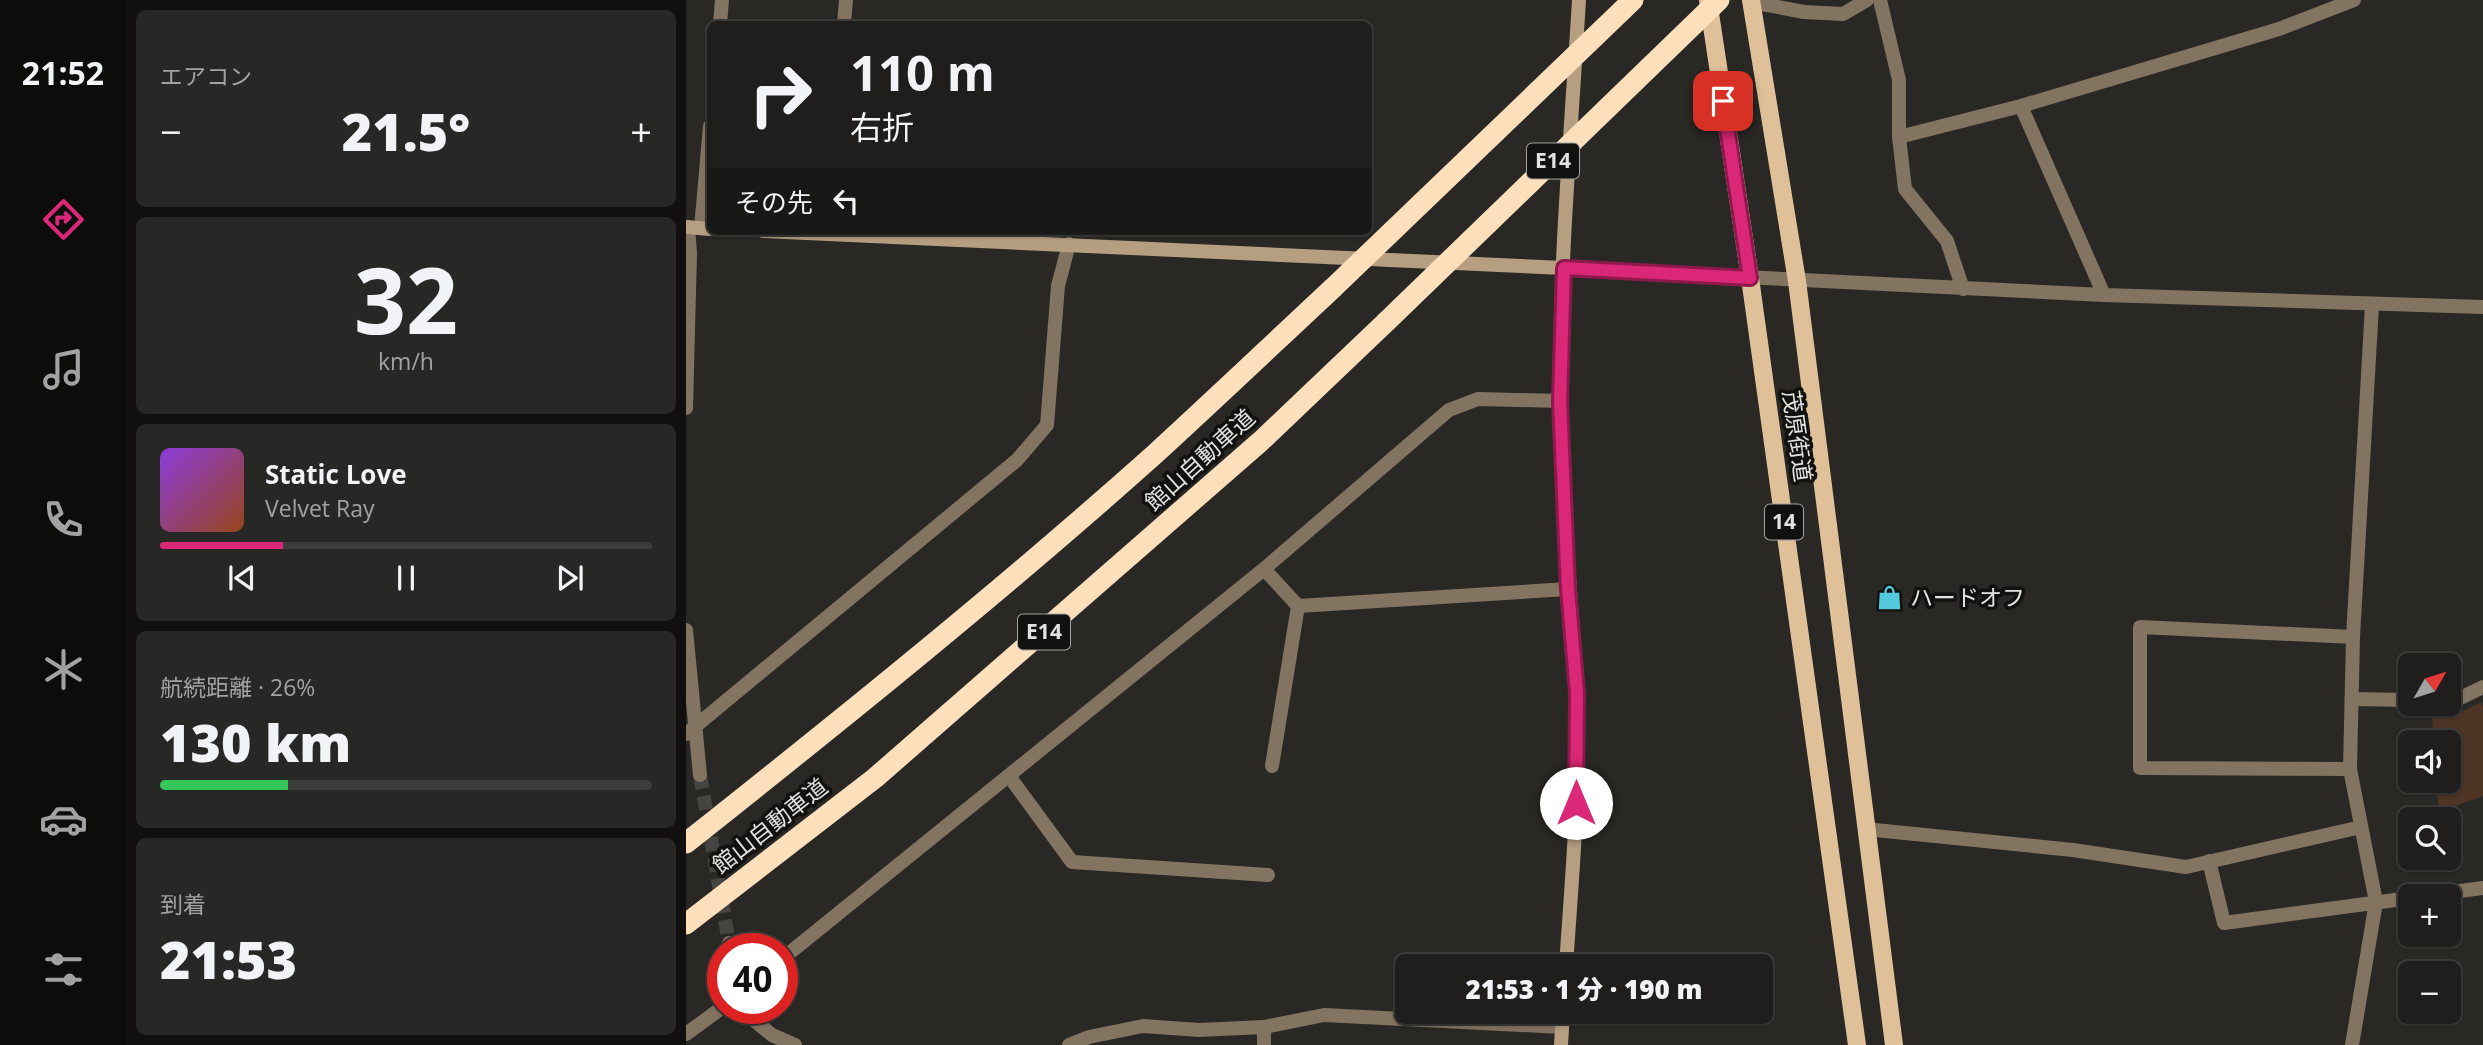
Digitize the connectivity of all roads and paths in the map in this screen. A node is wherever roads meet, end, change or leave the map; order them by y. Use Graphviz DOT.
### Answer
graph roads {
  1 [pos="722,0"];
  2 [pos="846,0"];
  3 [pos="1579,0"];
  4 [pos="1633,0"];
  5 [pos="1708,0"];
  6 [pos="1719,0"];
  7 [pos="1867,0"];
  8 [pos="1880,0"];
  9 [pos="2354,0"];
  10 [pos="1751,1"];
  11 [pos="720,21"];
  12 [pos="844,21"];
  13 [pos="2021,106"];
  14 [pos="1899,138"];
  15 [pos="707,148"];
  16 [pos="696,228"];
  17 [pos="883,235"];
  18 [pos="1069,244"];
  19 [pos="1564,268"];
  20 [pos="1750,278"];
  21 [pos="1797,281"];
  22 [pos="1964,289"];
  23 [pos="2104,295"];
  24 [pos="2372,305"];
  25 [pos="2483,307"];
  26 [pos="687,337"];
  27 [pos="1560,401"];
  28 [pos="686,408"];
  29 [pos="1264,569"];
  30 [pos="1568,589"];
  31 [pos="1298,606"];
  32 [pos="686,630"];
  33 [pos="2353,637"];
  34 [pos="2483,687"];
  35 [pos="2461,698"];
  36 [pos="2353,699"];
  37 [pos="2398,700"];
  38 [pos="691,730"];
  39 [pos="1272,766"];
  40 [pos="2350,769"];
  41 [pos="700,775"];
  42 [pos="1009,776"];
  43 [pos="2361,827"];
  44 [pos="1865,829"];
  45 [pos="686,843"];
  46 [pos="2209,861"];
  47 [pos="1268,875"];
  48 [pos="2483,888"];
  49 [pos="2461,891"];
  50 [pos="2398,899"];
  51 [pos="2376,902"];
  52 [pos="686,925"];
  53 [pos="798,946"];
  54 [pos="1567,954"];
  55 [pos="707,1019"];
  56 [pos="759,1024"];
  57 [pos="1562,1024"];
  58 [pos="1264,1027"];
  59 [pos="1562,1027"];
  60 [pos="686,1034"];
  61 [pos="795,1045"];
  62 [pos="1069,1045"];
  63 [pos="1264,1045"];
  64 [pos="1561,1045"];
  65 [pos="1857,1045"];
  66 [pos="1894,1045"];
  67 [pos="2352,1045"];
  1 -- 11 [label="street"];
  2 -- 12 [label="street"];
  3 -- 19 [label="street"];
  4 -- 45 [label="highway, 館山自動車道 / E14, bridge"];
  5 -- 20 [label="main road, 茂原街道 / 14"];
  6 -- 52 [label="highway, 館山自動車道 / E14, bridge"];
  7 -- 10 [label="street"];
  8 -- 14 [label="street"];
  9 -- 13 [label="street"];
  10 -- 21 [label="main road, 茂原街道 / 14"];
  13 -- 14 [label="street"];
  13 -- 23 [label="street"];
  14 -- 22 [label="street"];
  15 -- 16 [label="street"];
  16 -- 26 [label="street"];
  17 -- 18 [label="street"];
  18 -- 19 [label="street"];
  18 -- 38 [label="street"];
  19 -- 20 [label="street"];
  19 -- 27 [label="street"];
  20 -- 21 [label="street"];
  20 -- 65 [label="main road, 茂原街道 / 14"];
  21 -- 22 [label="street"];
  21 -- 44 [label="main road, 茂原街道 / 14"];
  22 -- 23 [label="street"];
  23 -- 24 [label="street"];
  24 -- 25 [label="street"];
  24 -- 33 [label="street"];
  26 -- 28 [label="street"];
  27 -- 29 [label="street"];
  27 -- 30 [label="street"];
  29 -- 31 [label="street"];
  29 -- 42 [label="street"];
  30 -- 31 [label="street"];
  30 -- 54 [label="street"];
  31 -- 39 [label="street"];
  32 -- 38 [label="street"];
  33 -- 36 [label="street"];
  33 -- 40 [label="street"];
  34 -- 35 [label="street"];
  36 -- 37 [label="street"];
  36 -- 40 [label="street"];
  38 -- 41 [label="street"];
  40 -- 43 [label="street"];
  42 -- 47 [label="street"];
  42 -- 53 [label="street"];
  43 -- 46 [label="street"];
  43 -- 51 [label="street"];
  44 -- 46 [label="street"];
  44 -- 66 [label="main road, 茂原街道 / 14"];
  46 -- 51 [label="street"];
  48 -- 49 [label="street"];
  50 -- 51 [label="street"];
  51 -- 67 [label="street"];
  55 -- 60 [label="street"];
  56 -- 61 [label="street"];
  57 -- 59 [label="street"];
  58 -- 59 [label="street"];
  58 -- 62 [label="street"];
  58 -- 63 [label="street"];
  59 -- 64 [label="street"];
}
